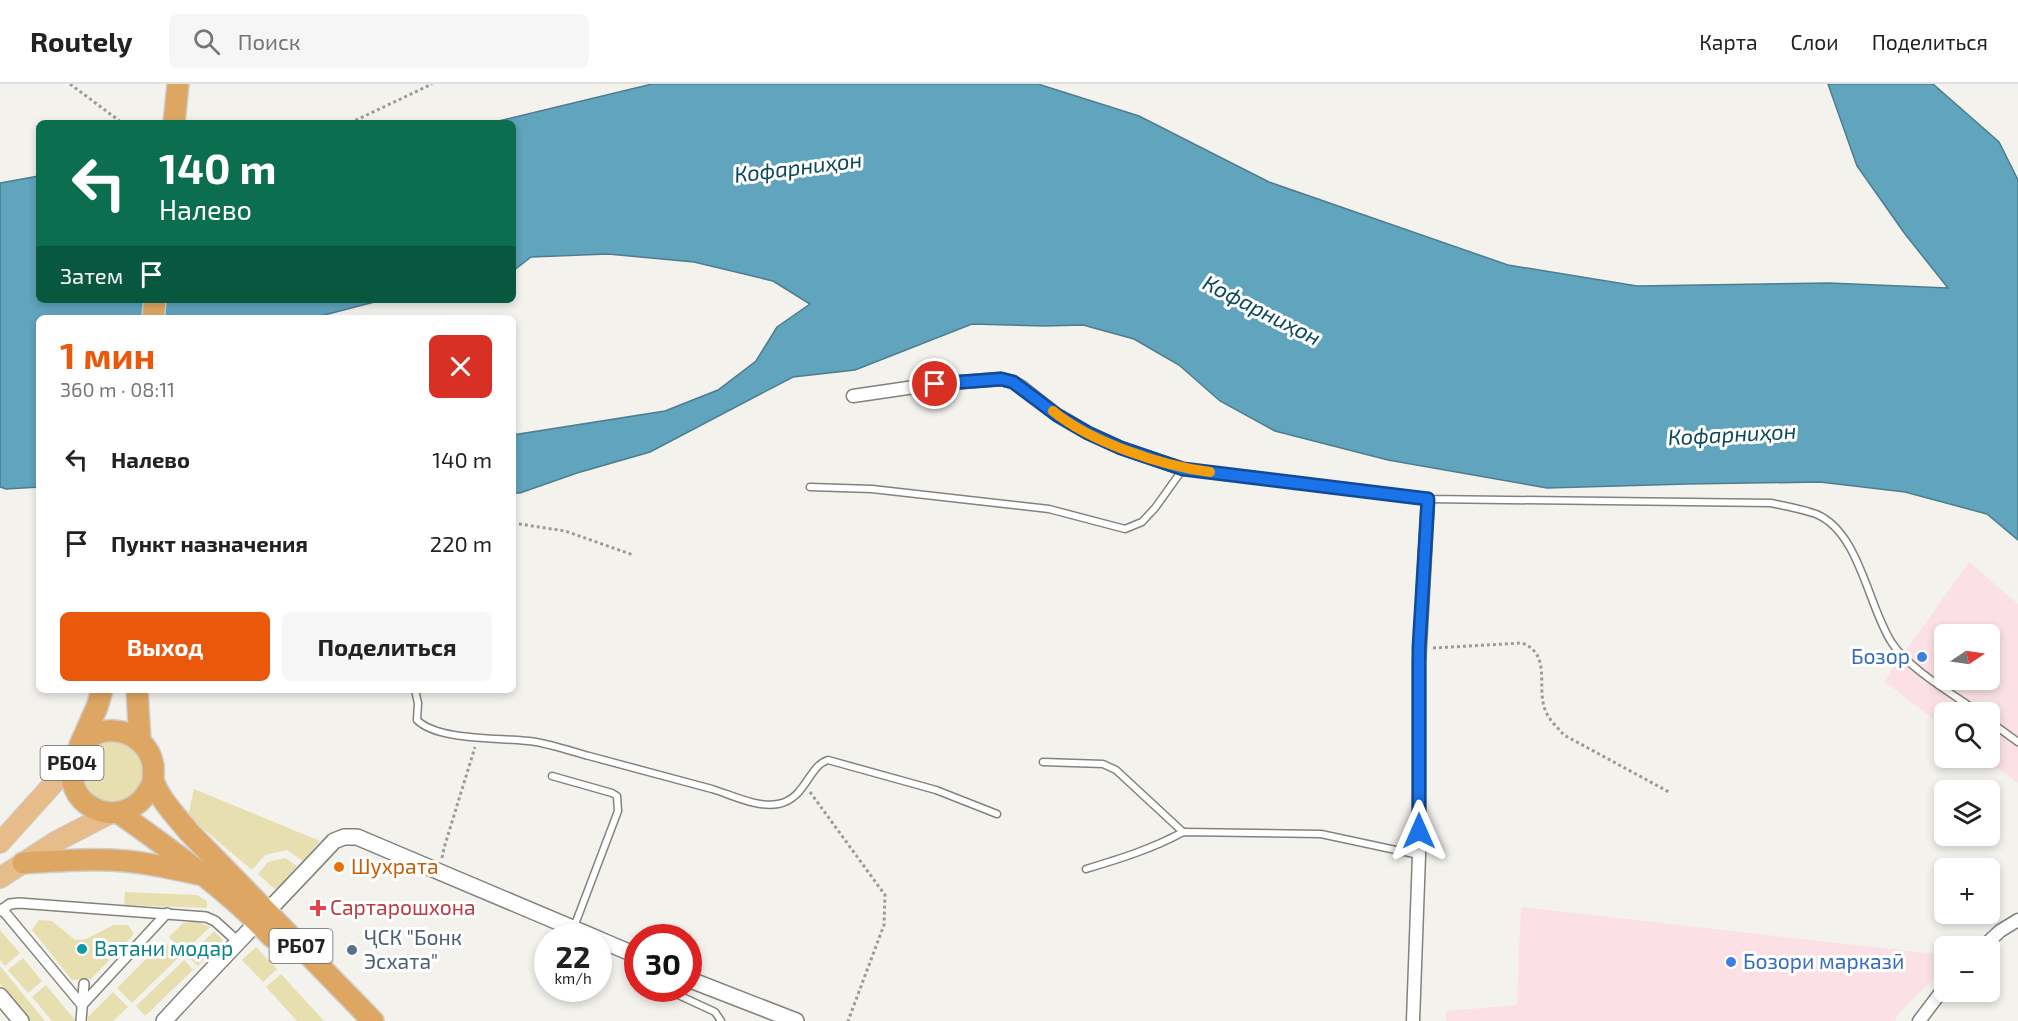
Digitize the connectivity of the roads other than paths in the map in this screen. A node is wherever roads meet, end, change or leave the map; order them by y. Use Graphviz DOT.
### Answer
graph roads {
  1 [pos="178,89"];
  2 [pos="174,120"];
  3 [pos="853,396"];
  4 [pos="1183,469"];
  5 [pos="810,487"];
  6 [pos="1428,499"];
  7 [pos="101,693"];
  8 [pos="137,693"];
  9 [pos="416,693"];
  10 [pos="1964,702"];
  11 [pos="2000,729"];
  12 [pos="140,741"];
  13 [pos="2018,742"];
  14 [pos="75,757"];
  15 [pos="1043,762"];
  16 [pos="552,776"];
  17 [pos="153,781"];
  18 [pos="115,813"];
  19 [pos="997,814"];
  20 [pos="1183,832"];
  21 [pos="0,843"];
  22 [pos="1419,855"];
  23 [pos="23,864"];
  24 [pos="1086,869"];
  25 [pos="204,876"];
  26 [pos="0,878"];
  27 [pos="1,910"];
  28 [pos="167,914"];
  29 [pos="263,916"];
  30 [pos="2018,920"];
  31 [pos="564,924"];
  32 [pos="576,924"];
  33 [pos="1995,936"];
  34 [pos="237,940"];
  35 [pos="84,984"];
  36 [pos="702,984"];
  37 [pos="0,996"];
  38 [pos="1934,1001"];
  39 [pos="693,1002"];
  40 [pos="82,1005"];
  41 [pos="21,1021"];
  42 [pos="81,1021"];
  43 [pos="164,1021"];
  44 [pos="353,1021"];
  45 [pos="372,1021"];
  46 [pos="721,1021"];
  47 [pos="796,1021"];
  48 [pos="1413,1021"];
  49 [pos="1919,1021"];
  1 -- 2 [label="highway"];
  3 -- 4 [label="street"];
  4 -- 5 [label="lane"];
  4 -- 6 [label="lane"];
  6 -- 10 [label="lane"];
  6 -- 22 [label="street"];
  7 -- 14 [label="highway, РБ04"];
  8 -- 12 [label="highway"];
  9 -- 19 [label="lane"];
  11 -- 13 [label="lane"];
  12 -- 14 [label="highway, РБ04"];
  12 -- 17 [label="highway"];
  14 -- 18 [label="highway, РБ04"];
  14 -- 21 [label="main road, РБ04"];
  15 -- 20 [label="lane"];
  16 -- 32 [label="lane"];
  17 -- 18 [label="highway"];
  17 -- 29 [label="highway, РБ07"];
  18 -- 23 [label="main road"];
  18 -- 25 [label="highway, РБ07"];
  20 -- 22 [label="lane"];
  20 -- 24 [label="lane"];
  22 -- 48 [label="street"];
  23 -- 25 [label="highway"];
  23 -- 26 [label="main road"];
  25 -- 29 [label="highway, РБ07"];
  27 -- 28 [label="street"];
  27 -- 40 [label="street"];
  28 -- 34 [label="street"];
  28 -- 40 [label="street"];
  29 -- 31 [label="street"];
  29 -- 34 [label="street"];
  29 -- 44 [label="highway, РБ07"];
  29 -- 45 [label="highway, РБ07"];
  30 -- 33 [label="street"];
  34 -- 43 [label="street"];
  35 -- 40 [label="street"];
  36 -- 47 [label="street"];
  37 -- 41 [label="street"];
  38 -- 49 [label="street"];
  39 -- 46 [label="lane"];
  40 -- 42 [label="street"];
}
